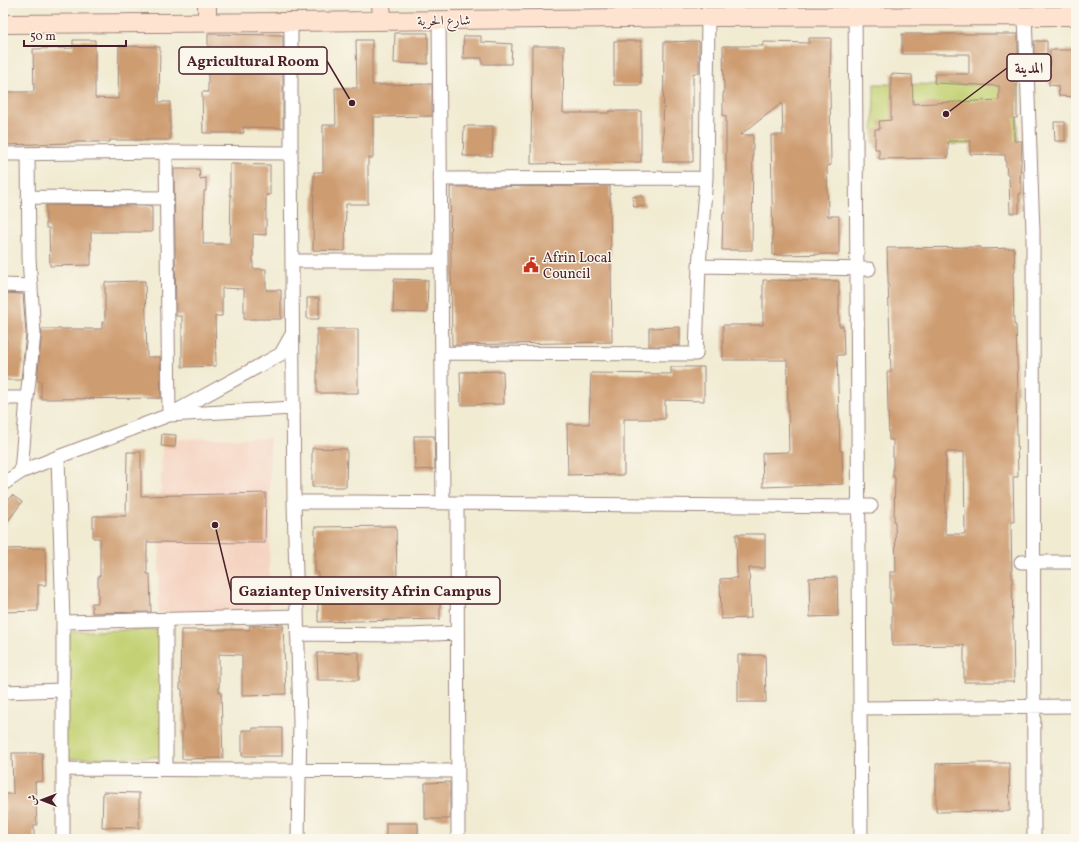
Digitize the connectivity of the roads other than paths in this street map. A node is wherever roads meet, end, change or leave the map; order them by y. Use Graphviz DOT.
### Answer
graph roads {
  1 [pos="207,3"];
  2 [pos="381,3"];
  3 [pos="855,10"];
  4 [pos="1025,16"];
  5 [pos="1076,16"];
  6 [pos="708,17"];
  7 [pos="439,20"];
  8 [pos="382,21"];
  9 [pos="291,22"];
  10 [pos="207,23"];
  11 [pos="3,24"];
  12 [pos="166,152"];
  13 [pos="291,153"];
  14 [pos="3,154"];
  15 [pos="28,154"];
  16 [pos="706,178"];
  17 [pos="440,179"];
  18 [pos="28,197"];
  19 [pos="167,198"];
  20 [pos="292,260"];
  21 [pos="441,261"];
  22 [pos="699,266"];
  23 [pos="863,269"];
  24 [pos="3,285"];
  25 [pos="31,286"];
  26 [pos="292,335"];
  27 [pos="442,353"];
  28 [pos="3,398"];
  29 [pos="27,398"];
  30 [pos="293,408"];
  31 [pos="169,416"];
  32 [pos="58,457"];
  33 [pos="21,472"];
  34 [pos="3,484"];
  35 [pos="294,502"];
  36 [pos="443,503"];
  37 [pos="457,503"];
  38 [pos="864,506"];
  39 [pos="1027,562"];
  40 [pos="1076,562"];
  41 [pos="297,616"];
  42 [pos="166,619"];
  43 [pos="63,622"];
  44 [pos="457,633"];
  45 [pos="298,634"];
  46 [pos="63,690"];
  47 [pos="3,692"];
  48 [pos="1034,706"];
  49 [pos="1076,706"];
  50 [pos="860,708"];
  51 [pos="63,769"];
  52 [pos="166,769"];
  53 [pos="300,771"];
  54 [pos="458,771"];
  55 [pos="63,839"];
  56 [pos="298,839"];
  57 [pos="458,839"];
  58 [pos="861,839"];
  59 [pos="1034,839"];
  1 -- 10 [label="main road"];
  2 -- 8 [label="main road"];
  3 -- 4 [label="main road, شارع الحرية"];
  3 -- 6 [label="main road, شارع الحرية"];
  3 -- 23 [label="street"];
  4 -- 5 [label="main road, شارع الحرية"];
  4 -- 39 [label="street"];
  6 -- 7 [label="main road, شارع الحرية"];
  6 -- 16 [label="street"];
  7 -- 8 [label="main road, شارع الحرية"];
  7 -- 17 [label="street"];
  8 -- 9 [label="main road, شارع الحرية"];
  9 -- 10 [label="main road, شارع الحرية"];
  9 -- 13 [label="street"];
  10 -- 11 [label="main road, شارع الحرية"];
  12 -- 13 [label="street"];
  12 -- 15 [label="street"];
  12 -- 19 [label="street"];
  13 -- 20 [label="street"];
  14 -- 15 [label="street"];
  15 -- 18 [label="street"];
  16 -- 17 [label="street"];
  16 -- 22 [label="street"];
  17 -- 21 [label="street"];
  18 -- 19 [label="street"];
  18 -- 25 [label="street"];
  19 -- 31 [label="street"];
  20 -- 21 [label="street"];
  20 -- 26 [label="street"];
  21 -- 27 [label="street"];
  22 -- 23 [label="street"];
  22 -- 27 [label="street"];
  23 -- 38 [label="street"];
  24 -- 25 [label="street"];
  25 -- 29 [label="street"];
  26 -- 30 [label="street"];
  26 -- 31 [label="street"];
  27 -- 36 [label="street"];
  28 -- 29 [label="street"];
  29 -- 33 [label="street"];
  30 -- 31 [label="street"];
  30 -- 35 [label="street"];
  31 -- 32 [label="street"];
  32 -- 33 [label="street"];
  32 -- 43 [label="street"];
  33 -- 34 [label="street"];
  35 -- 36 [label="street"];
  35 -- 41 [label="street"];
  36 -- 37 [label="street"];
  37 -- 38 [label="street"];
  37 -- 44 [label="street"];
  38 -- 50 [label="street"];
  39 -- 40 [label="street"];
  39 -- 48 [label="street"];
  41 -- 42 [label="street"];
  41 -- 45 [label="street"];
  42 -- 43 [label="street"];
  42 -- 52 [label="street"];
  43 -- 46 [label="street"];
  44 -- 45 [label="street"];
  44 -- 54 [label="street"];
  45 -- 53 [label="street"];
  46 -- 47 [label="street"];
  46 -- 51 [label="street"];
  48 -- 49 [label="street"];
  48 -- 50 [label="street"];
  48 -- 59 [label="street"];
  50 -- 58 [label="street"];
  51 -- 52 [label="street"];
  51 -- 55 [label="street"];
  52 -- 53 [label="street"];
  53 -- 54 [label="street"];
  53 -- 56 [label="street"];
  54 -- 57 [label="street"];
}
